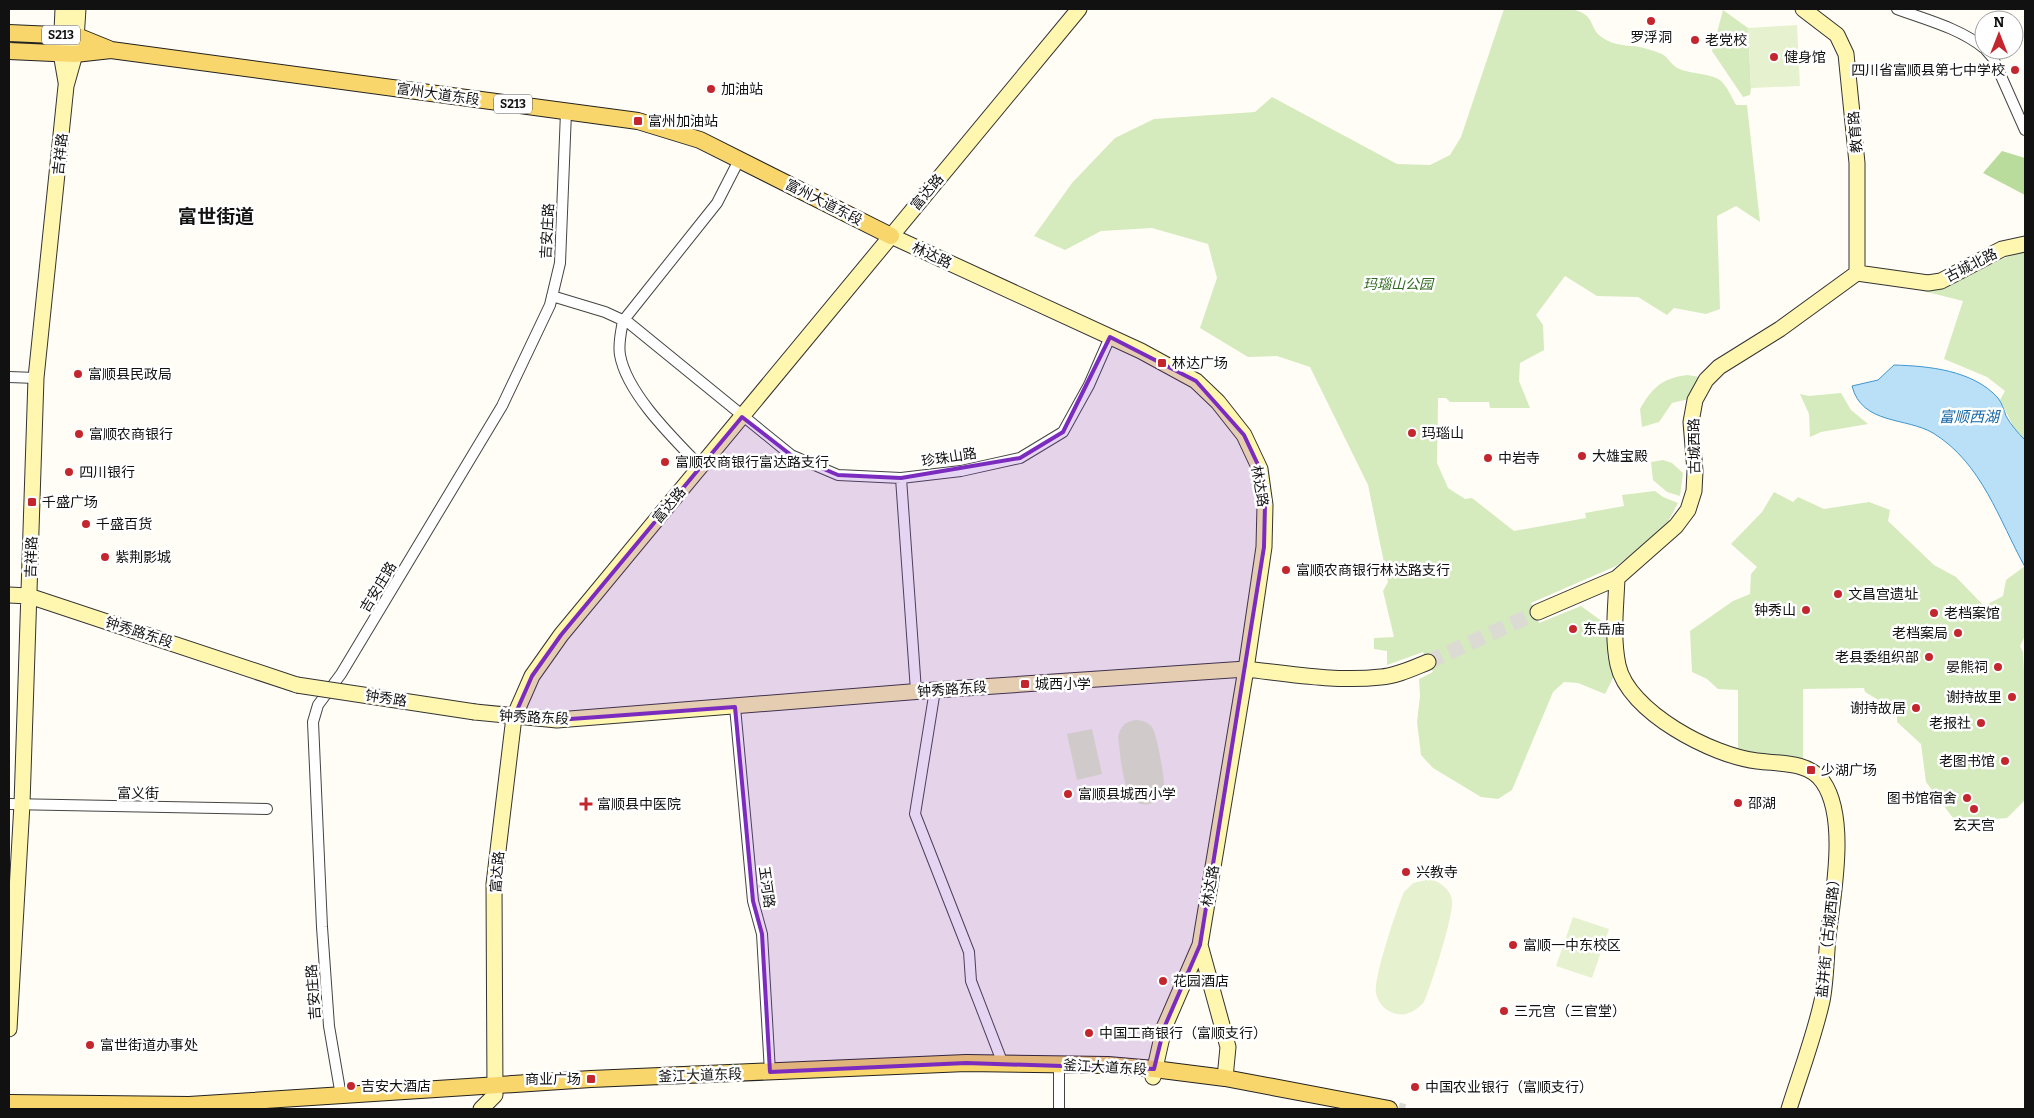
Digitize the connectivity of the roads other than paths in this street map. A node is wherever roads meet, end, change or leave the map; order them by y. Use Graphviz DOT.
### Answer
graph roads {
  1 [pos="63,9"];
  2 [pos="78,9"];
  3 [pos="1079,9"];
  4 [pos="1804,9"];
  5 [pos="1898,9"];
  6 [pos="9,33"];
  7 [pos="69,36"];
  8 [pos="1974,41"];
  9 [pos="9,50"];
  10 [pos="111,50"];
  11 [pos="68,53"];
  12 [pos="1993,60"];
  13 [pos="566,112"];
  14 [pos="2025,130"];
  15 [pos="740,160"];
  16 [pos="891,236"];
  17 [pos="2025,244"];
  18 [pos="1857,273"];
  19 [pos="552,296"];
  20 [pos="623,320"];
  21 [pos="1110,337"];
  22 [pos="9,377"];
  23 [pos="36,378"];
  24 [pos="742,417"];
  25 [pos="701,466"];
  26 [pos="901,478"];
  27 [pos="1617,578"];
  28 [pos="9,595"];
  29 [pos="29,596"];
  30 [pos="1538,612"];
  31 [pos="1428,662"];
  32 [pos="1246,669"];
  33 [pos="297,685"];
  34 [pos="935,690"];
  35 [pos="916,691"];
  36 [pos="735,707"];
  37 [pos="475,712"];
  38 [pos="514,717"];
  39 [pos="16,804"];
  40 [pos="267,809"];
  41 [pos="1200,945"];
  42 [pos="9,1029"];
  43 [pos="1003,1064"];
  44 [pos="1059,1068"];
  45 [pos="770,1072"];
  46 [pos="1153,1073"];
  47 [pos="1225,1078"];
  48 [pos="495,1090"];
  49 [pos="341,1096"];
  50 [pos="9,1103"];
  51 [pos="271,1109"];
  52 [pos="482,1109"];
  53 [pos="1059,1109"];
  54 [pos="1347,1109"];
  55 [pos="1389,1109"];
  56 [pos="1789,1109"];
  1 -- 7 [label="street, 吉祥路"];
  2 -- 7 [label="street, 吉祥路"];
  3 -- 16 [label="street, 富达路"];
  4 -- 18 [label="street, 教育路"];
  5 -- 8 [label="street"];
  6 -- 7 [label="main road, S213"];
  7 -- 10 [label="main road, S213"];
  7 -- 11 [label="street, 吉祥路"];
  9 -- 11 [label="main road, S213"];
  10 -- 11 [label="main road, S213"];
  10 -- 13 [label="main road, 富州大道东段 / S213"];
  11 -- 23 [label="street, 吉祥路"];
  12 -- 14 [label="street"];
  13 -- 15 [label="main road, 富州大道东段 / S213"];
  13 -- 19 [label="street, 吉安庄路"];
  15 -- 16 [label="main road, 富州大道东段 / S213"];
  15 -- 20 [label="street"];
  16 -- 21 [label="street, 林达路"];
  16 -- 24 [label="street, 富达路"];
  17 -- 18 [label="street, 古城北路"];
  18 -- 27 [label="street, 古城西路"];
  19 -- 20 [label="street, 珍珠山路"];
  19 -- 49 [label="street, 吉安庄路"];
  20 -- 24 [label="street, 珍珠山路"];
  20 -- 25 [label="street"];
  21 -- 26 [label="street, 珍珠山路"];
  21 -- 32 [label="street, 林达路"];
  22 -- 23 [label="street"];
  23 -- 29 [label="street, 吉祥路"];
  24 -- 25 [label="street, 富达路"];
  24 -- 26 [label="street, 珍珠山路"];
  25 -- 38 [label="street, 富达路"];
  26 -- 35 [label="street"];
  27 -- 30 [label="street, 古城西路"];
  27 -- 56 [label="street, 盐井街（古城西路）"];
  28 -- 29 [label="street, 钟秀路东段"];
  29 -- 33 [label="street, 钟秀路东段"];
  29 -- 39 [label="street, 吉祥路"];
  31 -- 32 [label="street, 钟秀路东段"];
  32 -- 34 [label="street, 钟秀路东段"];
  32 -- 41 [label="street, 林达路"];
  33 -- 37 [label="street, 钟秀路, bridge"];
  34 -- 35 [label="street, 钟秀路东段"];
  34 -- 43 [label="street"];
  35 -- 36 [label="street, 钟秀路东段"];
  36 -- 38 [label="street, 钟秀路东段"];
  36 -- 45 [label="street, 玉河路"];
  37 -- 38 [label="street, 钟秀路东段"];
  38 -- 48 [label="street, 富达路"];
  39 -- 40 [label="street, 富义街"];
  39 -- 42 [label="street, 吉祥路"];
  41 -- 46 [label="street"];
  41 -- 47 [label="street"];
  43 -- 44 [label="main road, 釜江大道东段"];
  43 -- 45 [label="main road, 釜江大道东段"];
  44 -- 46 [label="main road, 釜江大道东段"];
  44 -- 48 [label="main road, 釜江大道东段"];
  44 -- 53 [label="street"];
  45 -- 48 [label="main road, 釜江大道东段"];
  46 -- 47 [label="main road, 釜江大道东段"];
  46 -- 54 [label="main road, 釜江大道东段"];
  47 -- 55 [label="main road, 釜江大道东段"];
  48 -- 49 [label="main road, 釜江大道东段"];
  48 -- 51 [label="main road, 釜江大道东段"];
  48 -- 52 [label="street"];
  49 -- 50 [label="main road, 釜江大道东段"];
}
